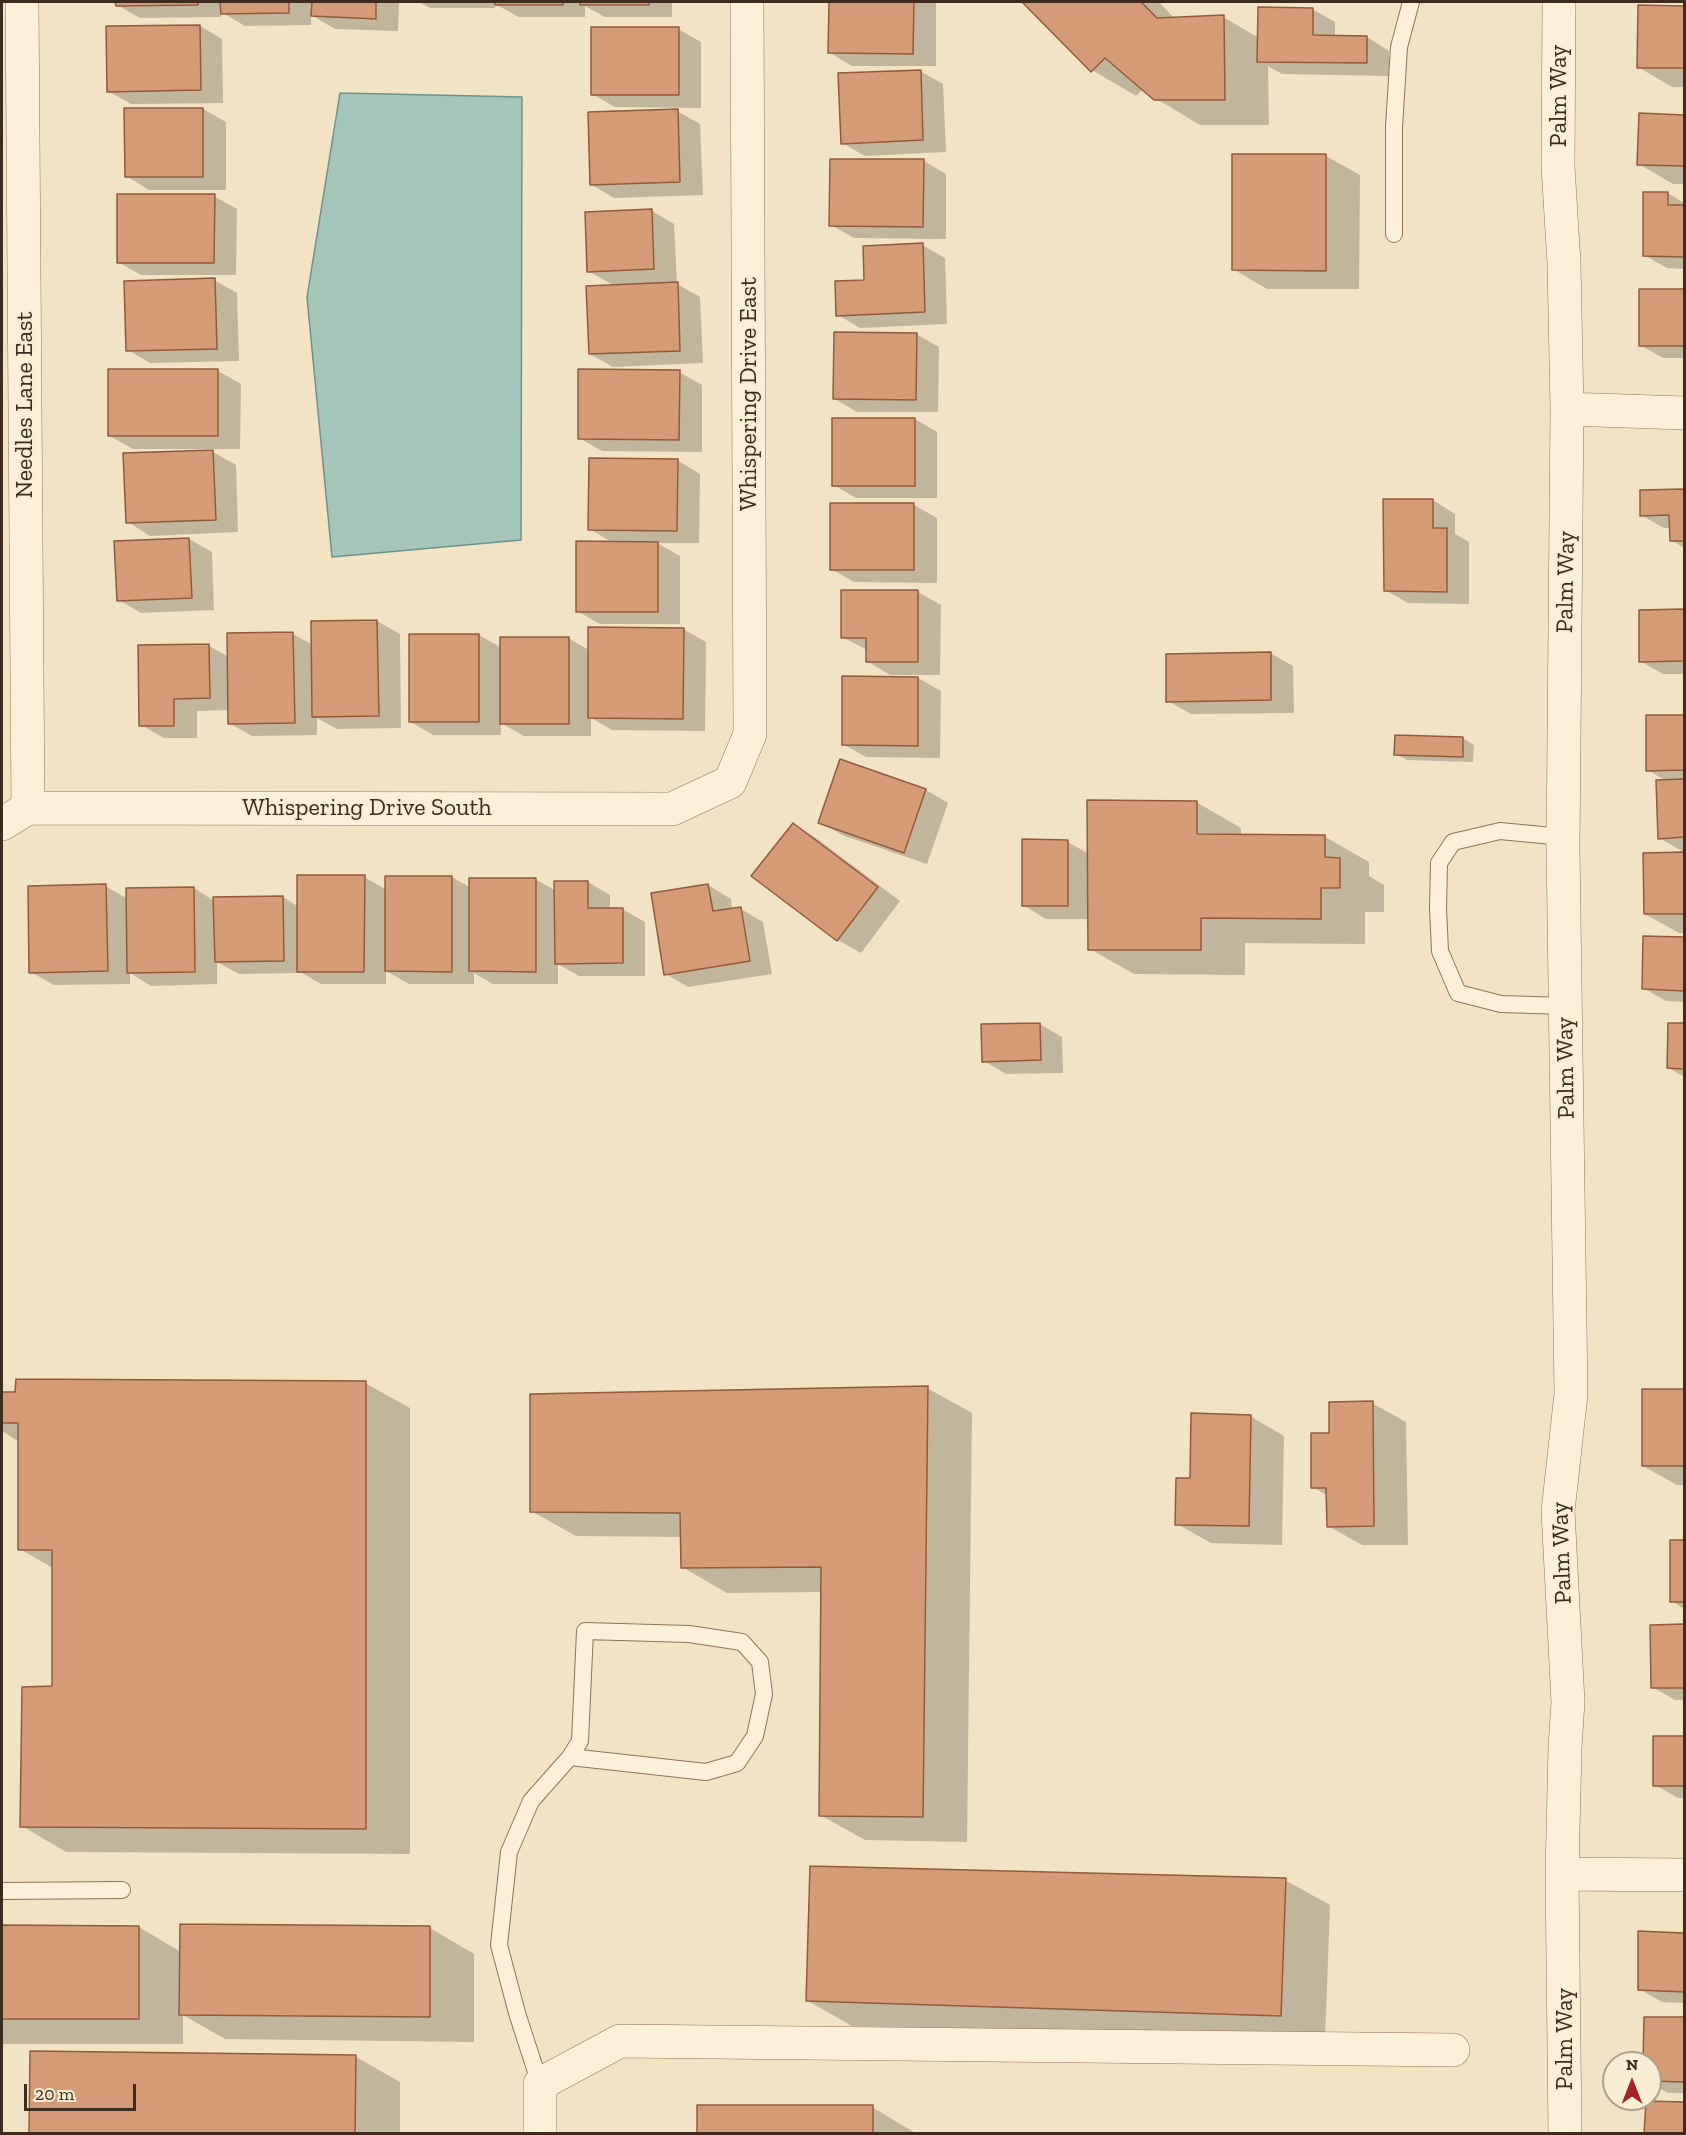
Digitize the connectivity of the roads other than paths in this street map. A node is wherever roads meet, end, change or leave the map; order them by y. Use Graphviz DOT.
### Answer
graph roads {
  1 [pos="22,2"];
  2 [pos="747,2"];
  3 [pos="1411,2"];
  4 [pos="1559,2"];
  5 [pos="1394,234"];
  6 [pos="1567,410"];
  7 [pos="1684,413"];
  8 [pos="730,782"];
  9 [pos="15,816"];
  10 [pos="1563,837"];
  11 [pos="1566,1006"];
  12 [pos="570,1757"];
  13 [pos="1562,1874"];
  14 [pos="1684,1875"];
  15 [pos="122,1890"];
  16 [pos="2,1891"];
  17 [pos="1453,2050"];
  18 [pos="540,2084"];
  19 [pos="540,2133"];
  20 [pos="1565,2133"];
  1 -- 9 [label="street, Needles Lane East"];
  2 -- 8 [label="street, Whispering Drive East"];
  3 -- 5 [label="lane"];
  4 -- 6 [label="street, Palm Way"];
  6 -- 7 [label="street"];
  6 -- 10 [label="street, Palm Way"];
  8 -- 9 [label="street, Whispering Drive South"];
  10 -- 11 [label="street, Palm Way"];
  10 -- 11 [label="lane"];
  11 -- 13 [label="street, Palm Way"];
  12 -- 12 [label="lane"];
  12 -- 18 [label="lane"];
  13 -- 14 [label="street"];
  13 -- 20 [label="street, Palm Way"];
  15 -- 16 [label="lane"];
  17 -- 18 [label="street"];
  18 -- 19 [label="street"];
}
